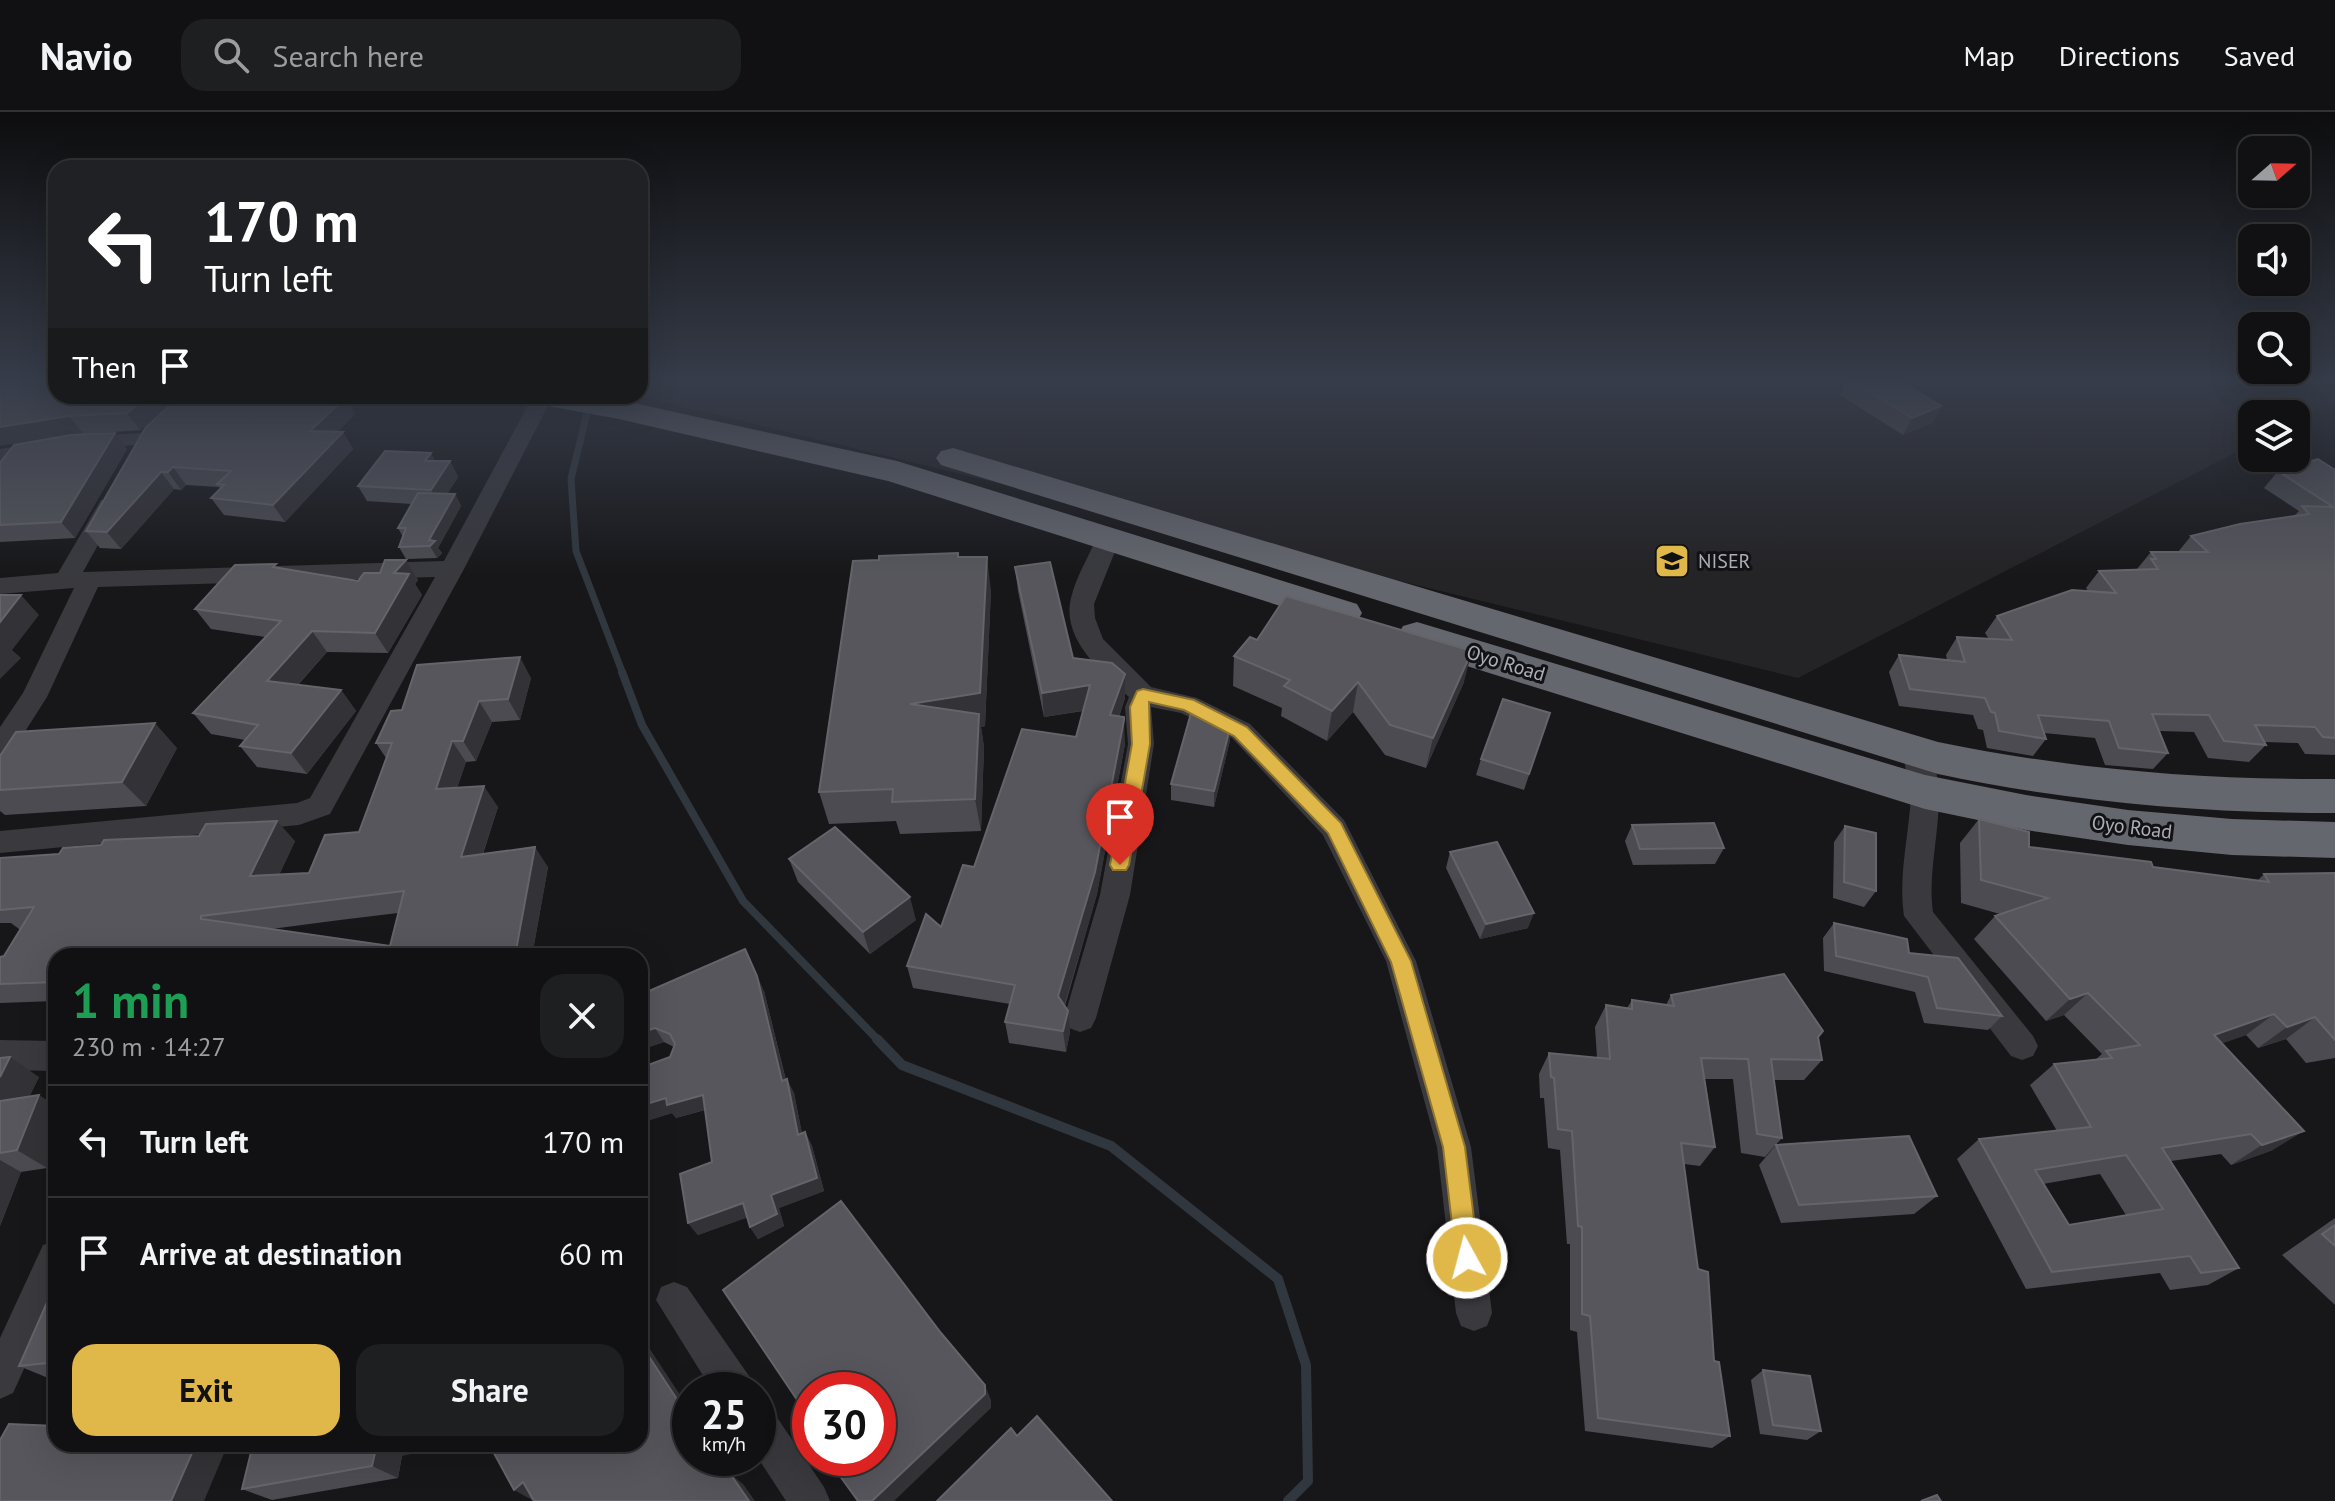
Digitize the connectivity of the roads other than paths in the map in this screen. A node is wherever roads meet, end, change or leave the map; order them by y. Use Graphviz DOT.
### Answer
graph roads {
  1 [pos="66,445"];
  2 [pos="145,445"];
  3 [pos="520,445"];
  4 [pos="770,445"];
  5 [pos="905,445"];
  6 [pos="0,456"];
  7 [pos="132,465"];
  8 [pos="118,490"];
  9 [pos="1108,539"];
  10 [pos="452,569"];
  11 [pos="78,580"];
  12 [pos="0,586"];
  13 [pos="1143,695"];
  14 [pos="0,748"];
  15 [pos="1917,753"];
  16 [pos="1925,792"];
  17 [pos="2335,796"];
  18 [pos="0,842"];
  19 [pos="2332,845"];
  20 [pos="1080,1018"];
  21 [pos="2022,1046"];
  22 [pos="0,1055"];
  23 [pos="48,1056"];
  24 [pos="48,1275"];
  25 [pos="674,1300"];
  26 [pos="1474,1313"];
  27 [pos="723,1372"];
  28 [pos="0,1380"];
  29 [pos="776,1451"];
  30 [pos="810,1501"];
  1 -- 6 [label="street"];
  2 -- 7 [label="street"];
  3 -- 10 [label="street"];
  4 -- 9 [label="highway, Oyo Road"];
  5 -- 15 [label="highway, Oyo Road"];
  8 -- 11 [label="street"];
  9 -- 13 [label="street"];
  9 -- 16 [label="highway, Oyo Road"];
  10 -- 11 [label="street"];
  10 -- 18 [label="street"];
  11 -- 12 [label="street"];
  11 -- 14 [label="street"];
  13 -- 20 [label="street"];
  13 -- 26 [label="street"];
  15 -- 16 [label="street"];
  15 -- 17 [label="highway, Oyo Road"];
  16 -- 19 [label="highway, Oyo Road"];
  16 -- 21 [label="street"];
  22 -- 23 [label="street"];
  24 -- 28 [label="street"];
  25 -- 27 [label="street"];
  29 -- 30 [label="street"];
}
